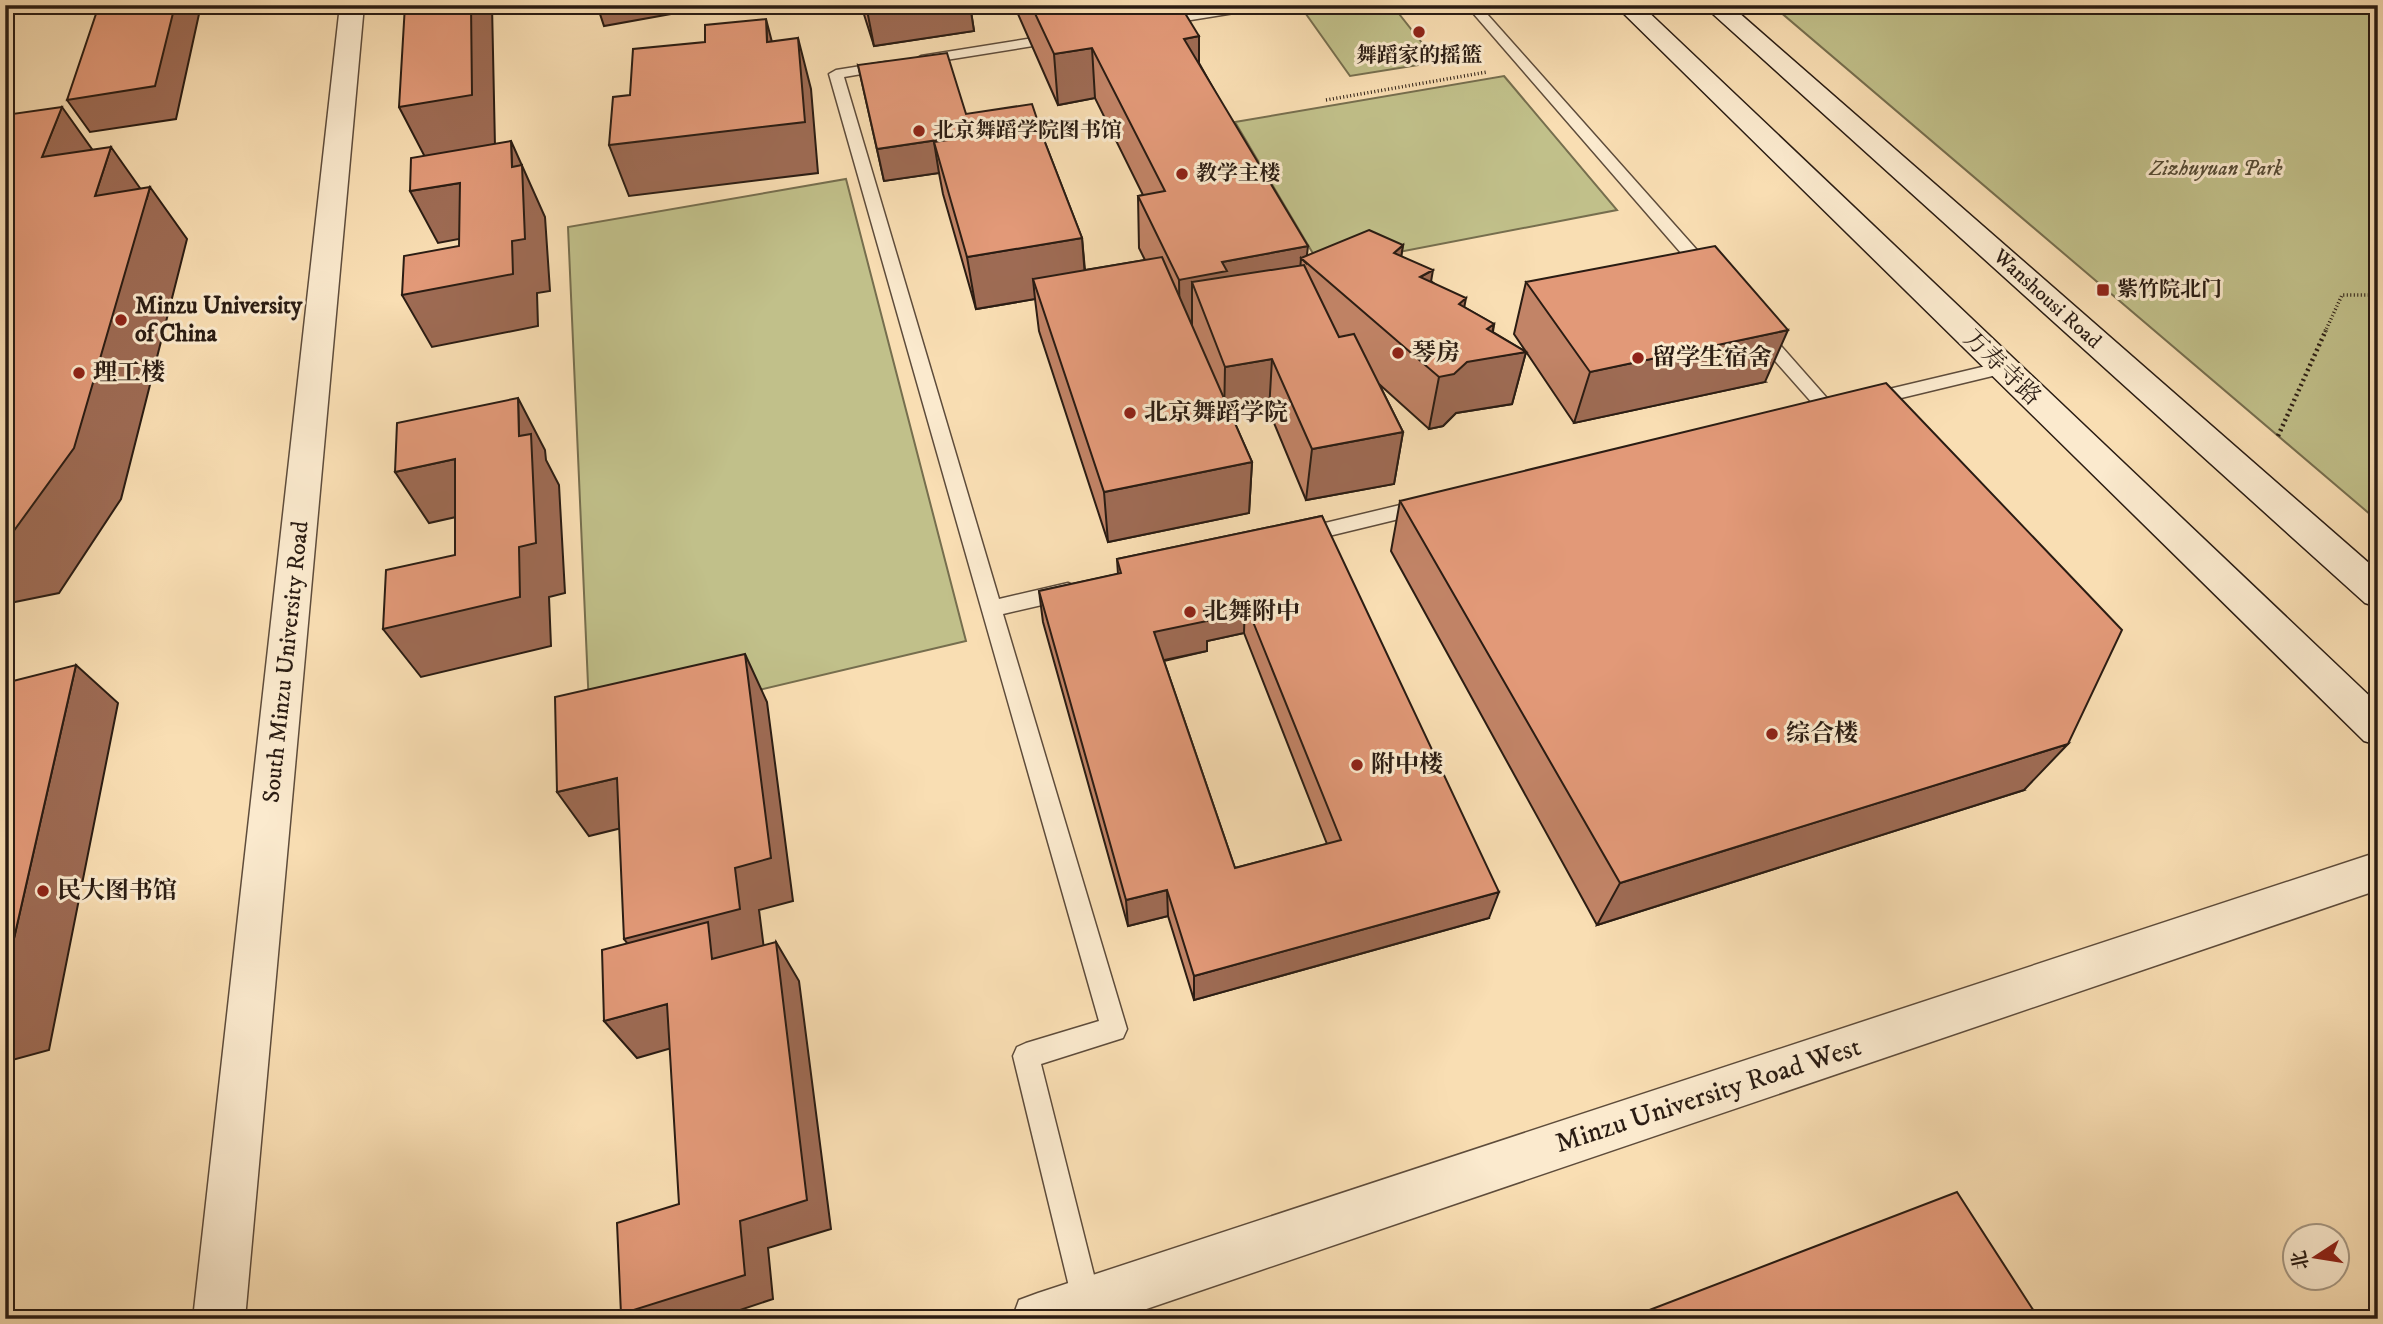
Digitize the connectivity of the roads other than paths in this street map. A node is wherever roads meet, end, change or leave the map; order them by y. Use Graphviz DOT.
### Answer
graph roads {
  1 [pos="352,5"];
  2 [pos="1259,5"];
  3 [pos="1472,5"];
  4 [pos="1627,5"];
  5 [pos="1716,5"];
  6 [pos="1136,25"];
  7 [pos="1082,34"];
  8 [pos="1720,287"];
  9 [pos="1747,318"];
  10 [pos="2003,368"];
  11 [pos="1842,407"];
  12 [pos="1801,416"];
  13 [pos="1450,500"];
  14 [pos="1288,539"];
  15 [pos="1085,587"];
  16 [pos="2378,593"];
  17 [pos="991,609"];
  18 [pos="2378,729"];
  19 [pos="2378,871"];
  20 [pos="1087,1303"];
  21 [pos="219,1319"];
  22 [pos="1038,1319"];
  1 -- 21 [label="street, South Minzu University Road"];
  2 -- 6 [label="lane"];
  3 -- 8 [label="lane"];
  4 -- 10 [label="street, 万寿寺路"];
  5 -- 16 [label="street, Wanshousi Road"];
  7 -- 17 [label="lane"];
  9 -- 11 [label="lane"];
  10 -- 11 [label="lane"];
  10 -- 18 [label="street, 万寿寺路"];
  11 -- 12 [label="lane"];
  13 -- 14 [label="lane"];
  15 -- 17 [label="lane"];
  17 -- 20 [label="lane"];
  19 -- 20 [label="street, Minzu University Road West"];
  20 -- 22 [label="street, Minzu University Road West"];
}
